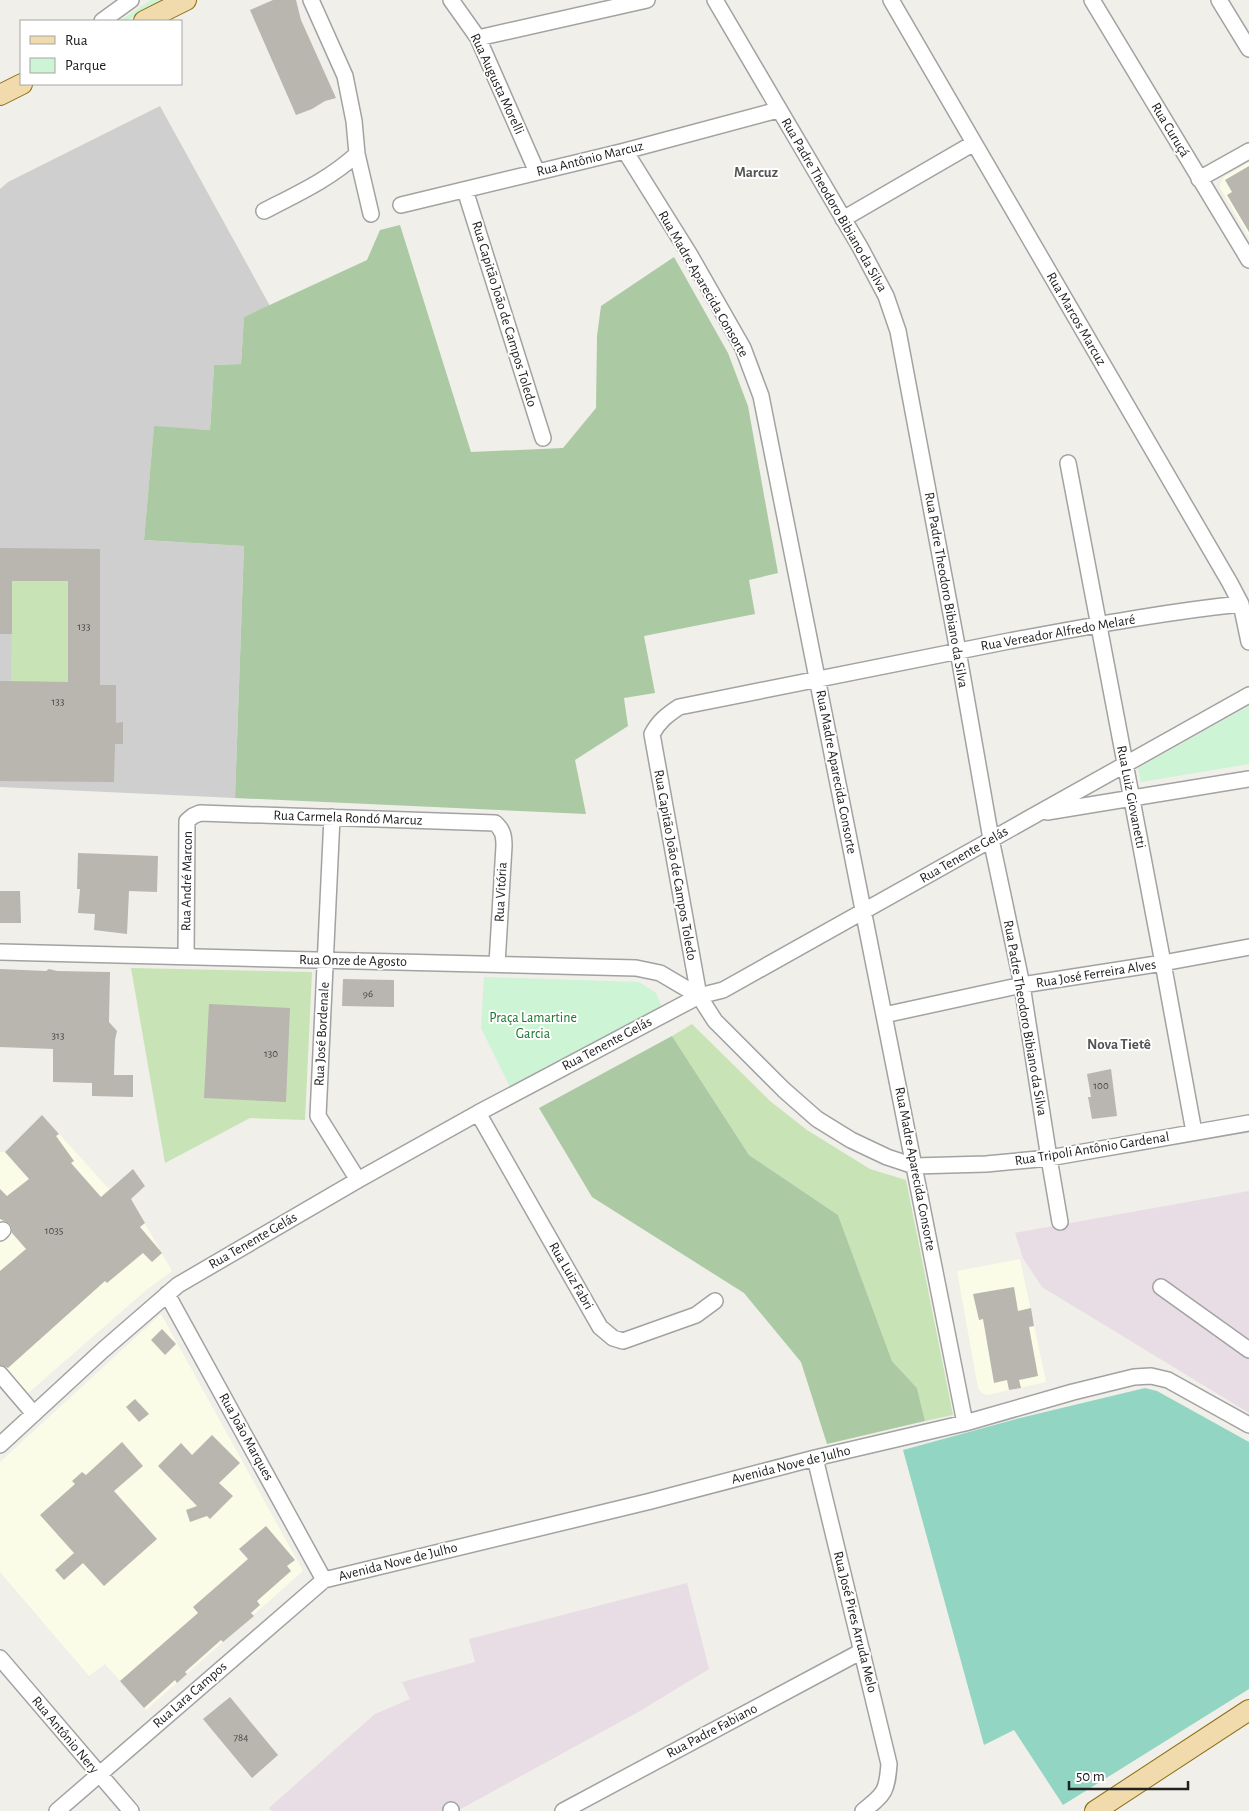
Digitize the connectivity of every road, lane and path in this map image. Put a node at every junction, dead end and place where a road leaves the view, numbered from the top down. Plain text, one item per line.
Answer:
1 (131, 0) edge
2 (186, 0) edge
3 (311, 0) edge
4 (452, 0) edge
5 (647, 0) edge
6 (715, 0) edge
7 (891, 0) edge
8 (1092, 0) edge
9 (1219, 0) edge
10 (103, 20) edge
11 (146, 20) edge
12 (478, 38) junction
13 (1249, 49) edge
14 (20, 81) edge
15 (20, 85) edge
16 (1, 95) edge
17 (778, 110) junction
18 (974, 143) junction
19 (625, 151) junction
20 (1249, 151) edge
21 (357, 154) junction
22 (537, 172) junction
23 (1199, 179) junction
24 (465, 190) junction
25 (401, 205) dead end
26 (264, 211) dead end
27 (371, 214) dead end
28 (843, 219) junction
29 (1249, 260) edge
30 (543, 438) dead end
31 (1068, 463) dead end
32 (1241, 604) junction
33 (1098, 625) junction
34 (1249, 642) edge
35 (958, 651) junction
36 (817, 678) junction
37 (1249, 695) edge
38 (652, 734) joint
39 (1124, 764) junction
40 (1249, 779) edge
41 (1132, 798) junction
42 (200, 812) joint
43 (1038, 813) junction
44 (332, 817) junction
45 (495, 823) joint
46 (991, 839) junction
47 (863, 913) junction
48 (1249, 948) edge
49 (0, 952) edge
50 (186, 957) junction
51 (325, 960) junction
52 (1164, 963) junction
53 (497, 964) junction
54 (1022, 985) junction
55 (699, 996) junction
56 (884, 1015) junction
57 (478, 1114) junction
58 (1249, 1123) edge
59 (1194, 1132) junction
60 (1049, 1158) junction
61 (914, 1166) junction
62 (358, 1180) junction
63 (1060, 1222) dead end
64 (1161, 1288) dead end
65 (168, 1294) junction
66 (715, 1301) dead end
67 (1249, 1350) edge
68 (0, 1374) edge
69 (34, 1414) junction
70 (965, 1423) junction
71 (1249, 1425) edge
72 (0, 1445) edge
73 (815, 1458) junction
74 (324, 1580) junction
75 (862, 1651) junction
76 (0, 1658) edge
77 (1249, 1710) edge
78 (99, 1774) junction
79 (57, 1811) edge
80 (131, 1811) edge
81 (563, 1811) edge
82 (863, 1811) edge
83 (1095, 1811) edge

1 - 10 street
2 - 11 main road
3 - 21 street
4 - 12 street, Rua Augusta Morelli
5 - 12 street
6 - 17 street, Rua Padre Theodoro Bibiano da Silva
7 - 18 street, Rua Marcos Marcuz
8 - 23 street, Rua Curuçá
9 - 13 street
12 - 22 street, Rua Augusta Morelli
14 - 16 street
15 - 16 main road
17 - 19 street, Rua Antônio Marcuz
17 - 28 street, Rua Padre Theodoro Bibiano da Silva
18 - 28 street
18 - 32 street, Rua Marcos Marcuz
19 - 22 street, Rua Antônio Marcuz
19 - 36 street, Rua Madre Aparecida Consorte
20 - 23 street
21 - 26 street
21 - 27 street
22 - 24 street, Rua Antônio Marcuz
23 - 29 street, Rua Curuçá
24 - 25 street, Rua Antônio Marcuz
24 - 30 street, Rua Capitão João de Campos Toledo
28 - 35 street, Rua Padre Theodoro Bibiano da Silva
31 - 33 street, Rua Luiz Giovanetti
32 - 33 street, Rua Vereador Alfredo Melaré
32 - 34 street, Rua Marcos Marcuz
33 - 35 street, Rua Vereador Alfredo Melaré
33 - 39 street, Rua Luiz Giovanetti
35 - 36 street, Rua Vereador Alfredo Melaré
35 - 46 street, Rua Padre Theodoro Bibiano da Silva
36 - 38 street, Rua Vereador Alfredo Melaré
36 - 47 street, Rua Madre Aparecida Consorte
37 - 39 street, Rua Tenente Gelás
38 - 55 street, Rua Capitão João de Campos Toledo
39 - 41 street, Rua Luiz Giovanetti
39 - 43 street, Rua Tenente Gelás
40 - 41 street
41 - 43 street
41 - 52 street, Rua Luiz Giovanetti
42 - 44 street, Rua Carmela Rondó Marcuz
42 - 50 street, Rua André Marcon
43 - 46 street, Rua Tenente Gelás
44 - 45 street, Rua Carmela Rondó Marcuz
44 - 51 street, Rua José Bordenale
45 - 53 street, Rua Vitória
46 - 47 street, Rua Tenente Gelás
46 - 54 street, Rua Padre Theodoro Bibiano da Silva
47 - 55 street, Rua Tenente Gelás
47 - 56 street, Rua Madre Aparecida Consorte
48 - 52 street, Rua José Ferreira Alves
49 - 50 street, Rua Onze de Agosto
50 - 51 street, Rua Onze de Agosto
51 - 53 street, Rua Onze de Agosto
51 - 62 street, Rua José Bordenale
52 - 54 street, Rua José Ferreira Alves
52 - 59 street, Rua Luiz Giovanetti
53 - 55 street, Rua Onze de Agosto
54 - 56 street, Rua José Ferreira Alves
54 - 60 street, Rua Padre Theodoro Bibiano da Silva
55 - 57 street, Rua Tenente Gelás
55 - 61 street, Rua Tripoli Antônio Gardenal
56 - 61 street, Rua Madre Aparecida Consorte
57 - 62 street, Rua Tenente Gelás
57 - 66 street, Rua Luiz Fabri
58 - 59 street, Rua Tripoli Antônio Gardenal
59 - 60 street, Rua Tripoli Antônio Gardenal
60 - 61 street, Rua Tripoli Antônio Gardenal
60 - 63 street, Rua Padre Theodoro Bibiano da Silva
61 - 70 street, Rua Madre Aparecida Consorte
62 - 65 street, Rua Tenente Gelás
64 - 67 street
65 - 69 street, Rua Tenente Gelás
65 - 74 street, Rua João Marques
68 - 69 street
69 - 72 street, Rua Tenente Gelás
70 - 71 street, Avenida Nove de Julho
70 - 73 street, Avenida Nove de Julho
73 - 74 street, Avenida Nove de Julho
73 - 75 street, Rua José Pires Arruda Melo
74 - 78 street, Rua Lara Campos
75 - 81 street, Rua Padre Fabiano
75 - 82 street, Rua José Pires Arruda Melo
76 - 78 street, Rua Antônio Nery
77 - 83 main road
78 - 79 street, Rua Lara Campos
78 - 80 street, Rua Antônio Nery

